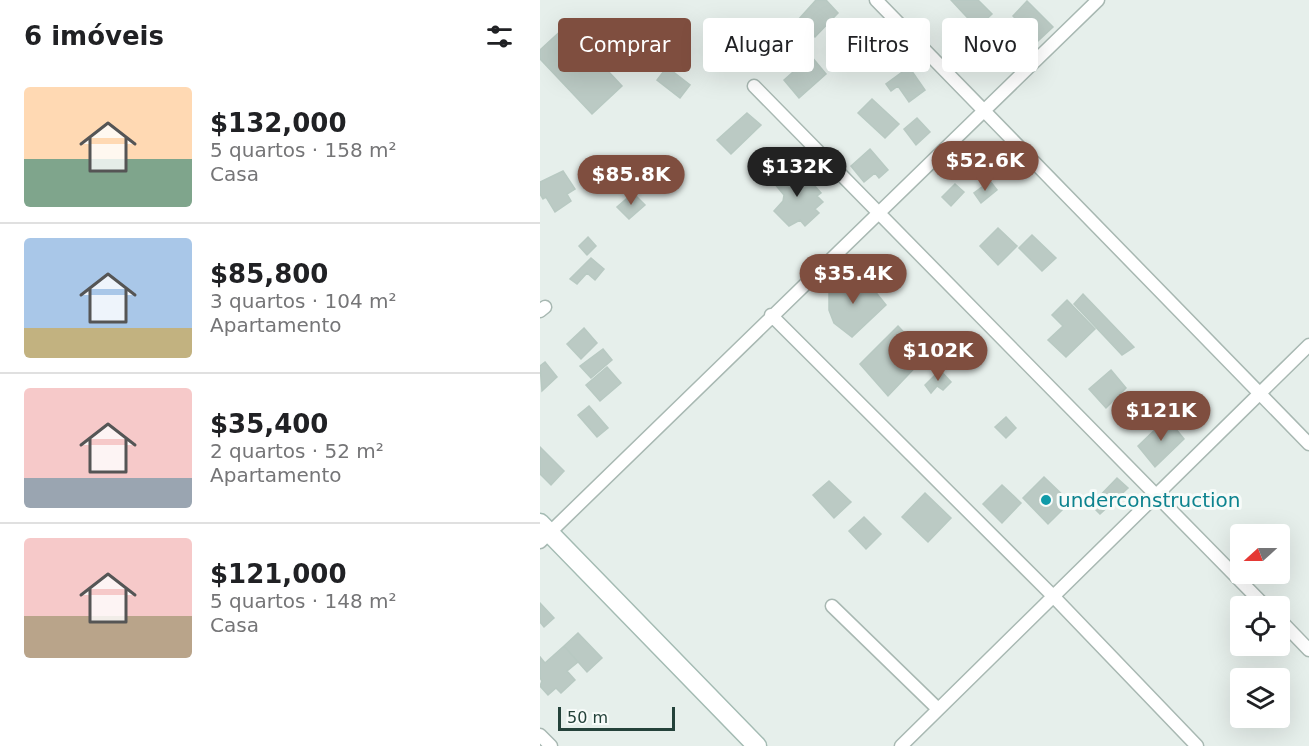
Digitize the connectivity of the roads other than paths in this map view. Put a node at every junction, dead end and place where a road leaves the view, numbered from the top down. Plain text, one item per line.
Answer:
1 (876, 0) edge
2 (1098, 0) edge
3 (754, 86) dead end
4 (984, 110) junction
5 (879, 210) junction
6 (771, 315) junction
7 (1309, 345) edge
8 (1260, 394) junction
9 (1309, 444) edge
10 (1156, 497) junction
11 (543, 533) edge
12 (1053, 596) junction
13 (1255, 596) edge
14 (832, 606) dead end
15 (1290, 630) edge
16 (1309, 650) edge
17 (938, 709) junction
18 (540, 735) edge
19 (552, 746) edge
20 (757, 746) edge
21 (901, 746) edge
22 (1196, 746) edge

1 - 4 street
2 - 4 street
3 - 5 street
4 - 5 street
4 - 8 street
5 - 6 street
5 - 10 street
6 - 11 street
6 - 12 street
7 - 8 street
8 - 9 street
8 - 10 street
10 - 12 street
10 - 13 street
11 - 20 street
12 - 17 street
12 - 22 street
14 - 17 street
15 - 16 street
17 - 21 street
18 - 19 street

